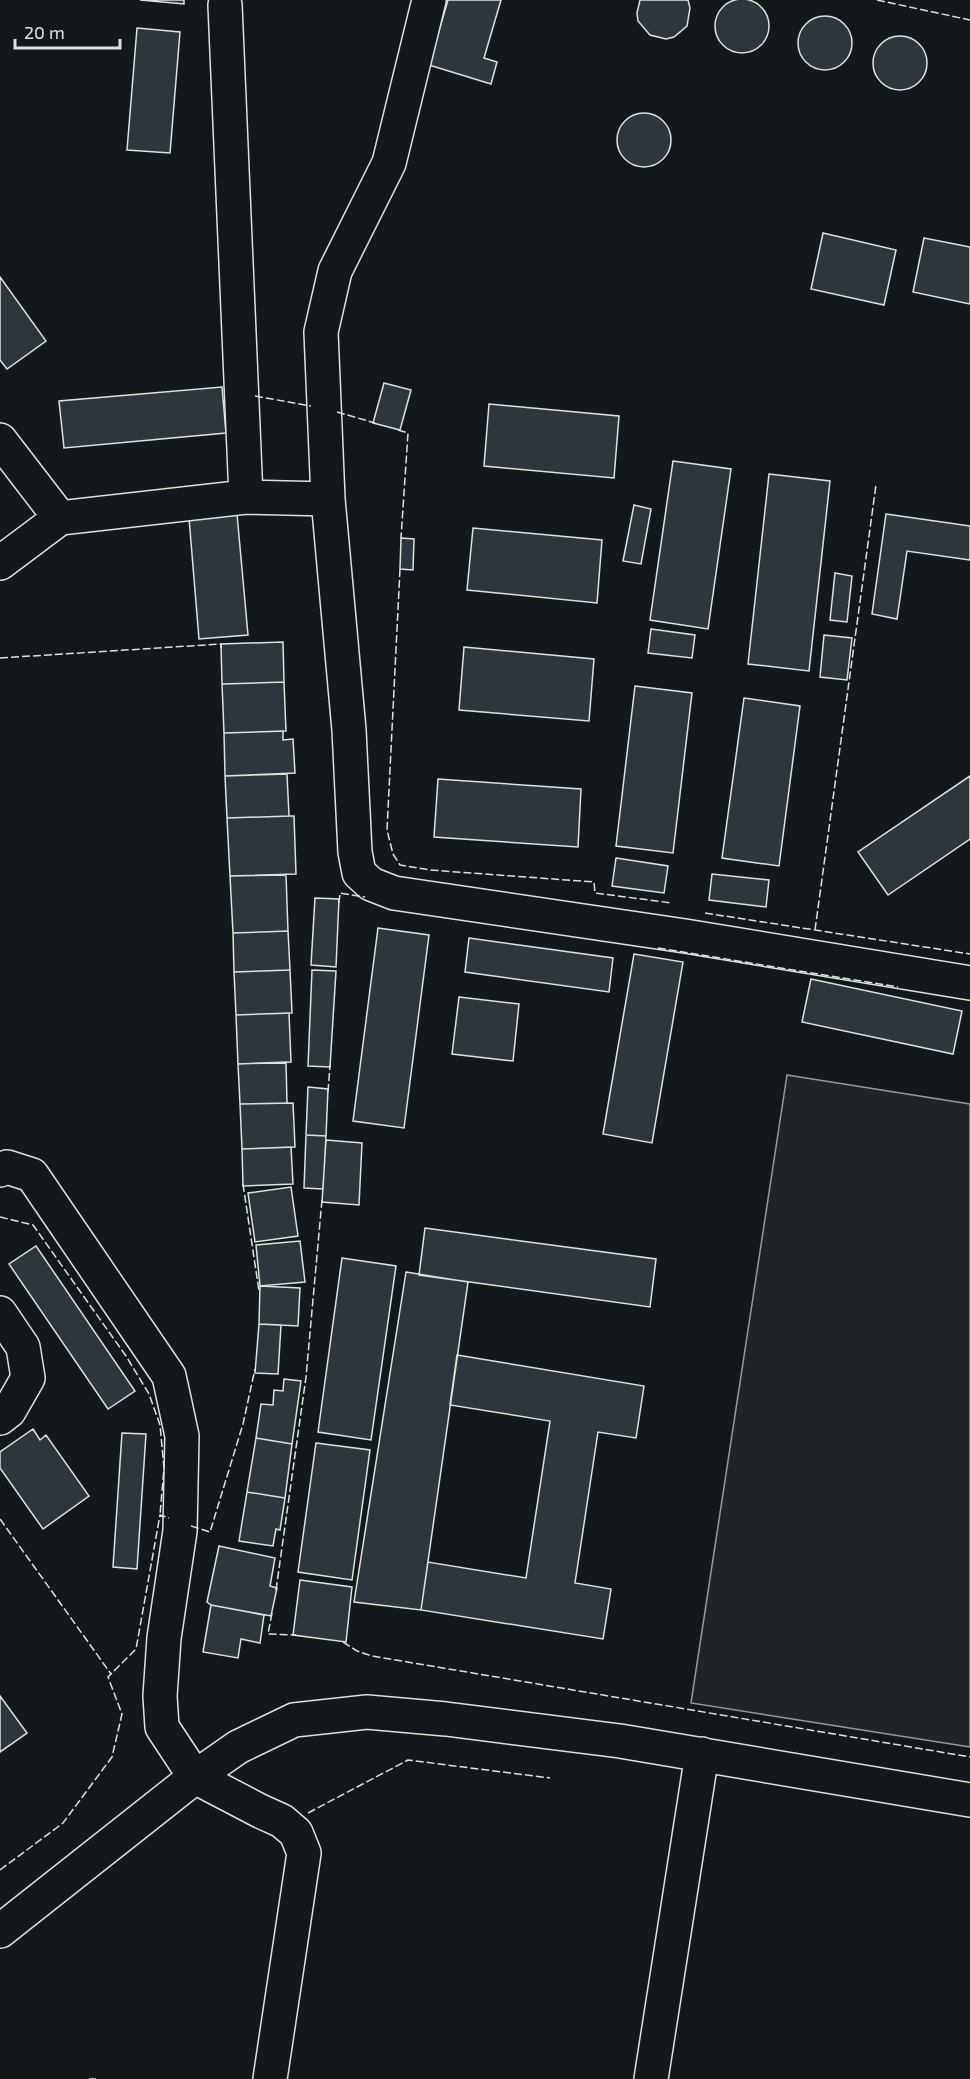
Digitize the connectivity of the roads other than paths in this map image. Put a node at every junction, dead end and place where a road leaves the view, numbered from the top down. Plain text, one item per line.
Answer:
1 (429, 0) edge
2 (225, 5) dead end
3 (0, 440) edge
4 (246, 497) junction
5 (328, 499) junction
6 (60, 518) junction
7 (0, 563) edge
8 (970, 983) edge
9 (0, 1170) edge
10 (0, 1313) edge
11 (0, 1418) edge
12 (702, 1754) junction
13 (195, 1777) junction
14 (970, 1800) edge
15 (0, 1931) edge
16 (270, 2079) edge
17 (651, 2079) edge

1 - 5 street
2 - 4 street
3 - 6 street
4 - 5 street
4 - 6 street
5 - 8 street
6 - 7 street
9 - 13 street
10 - 11 street
12 - 13 street
12 - 14 street
12 - 17 street
13 - 15 street
13 - 16 street

